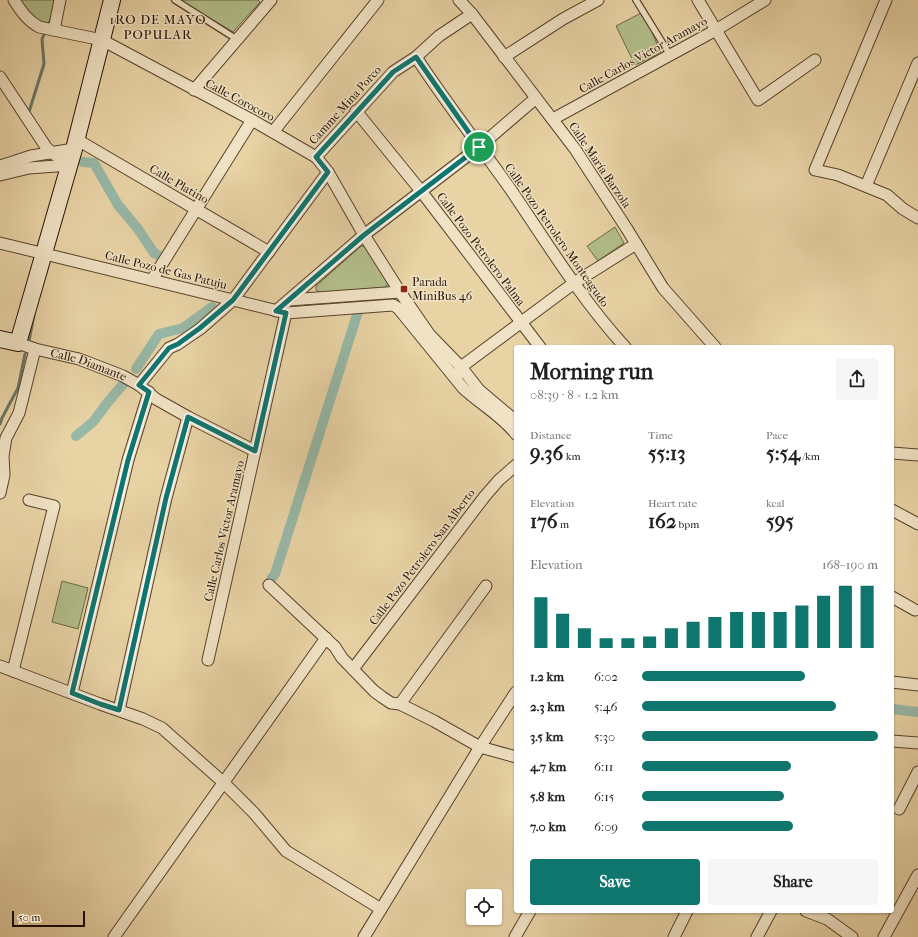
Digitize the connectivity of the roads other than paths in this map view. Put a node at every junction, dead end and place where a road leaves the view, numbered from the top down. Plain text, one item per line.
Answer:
1 (14, 0) edge
2 (60, 0) edge
3 (112, 0) edge
4 (175, 0) edge
5 (378, 0) edge
6 (460, 0) edge
7 (598, 0) edge
8 (636, 0) edge
9 (698, 0) edge
10 (765, 0) edge
11 (876, 0) edge
12 (267, 2) edge
13 (884, 5) edge
14 (472, 14) junction
15 (54, 30) junction
16 (716, 30) junction
17 (102, 40) junction
18 (238, 40) junction
19 (670, 55) junction
20 (416, 57) junction
21 (504, 58) junction
22 (815, 60) dead end
23 (918, 63) edge
24 (0, 77) edge
25 (194, 90) junction
26 (536, 98) junction
27 (356, 112) junction
28 (553, 119) junction
29 (252, 120) junction
30 (273, 132) junction
31 (75, 144) junction
32 (479, 147) junction
33 (52, 153) junction
34 (316, 157) junction
35 (70, 165) junction
36 (0, 166) edge
37 (328, 172) junction
38 (0, 176) edge
39 (866, 186) junction
40 (421, 191) junction
41 (197, 209) junction
42 (918, 218) edge
43 (364, 235) junction
44 (0, 243) edge
45 (636, 244) junction
46 (269, 252) junction
47 (44, 253) junction
48 (152, 280) junction
49 (574, 283) junction
50 (400, 292) junction
51 (233, 300) junction
52 (289, 300) junction
53 (281, 312) junction
54 (520, 322) junction
55 (0, 339) edge
56 (18, 343) junction
57 (538, 345) edge
58 (623, 345) edge
59 (713, 345) edge
60 (35, 349) junction
61 (461, 367) junction
62 (456, 378) junction
63 (139, 385) junction
64 (149, 392) junction
65 (188, 417) junction
66 (514, 421) edge
67 (514, 432) edge
68 (255, 451) junction
69 (894, 453) edge
70 (918, 455) edge
71 (514, 467) edge
72 (0, 493) edge
73 (30, 500) dead end
74 (894, 511) edge
75 (918, 524) edge
76 (269, 585) dead end
77 (486, 586) dead end
78 (894, 598) edge
79 (915, 610) dead end
80 (326, 638) junction
81 (208, 660) dead end
82 (0, 666) edge
83 (353, 669) junction
84 (13, 671) junction
85 (894, 682) edge
86 (918, 685) edge
87 (72, 693) junction
88 (514, 695) edge
89 (400, 704) junction
90 (119, 710) junction
91 (894, 741) edge
92 (918, 743) edge
93 (480, 747) junction
94 (514, 757) edge
95 (918, 772) edge
96 (224, 783) junction
97 (899, 809) dead end
98 (918, 875) edge
99 (381, 909) junction
100 (529, 913) edge
101 (686, 913) edge
102 (770, 913) edge
103 (811, 913) edge
104 (114, 937) edge
105 (364, 937) edge
106 (514, 937) edge
107 (674, 937) edge
108 (757, 937) edge
109 (852, 937) edge
110 (884, 937) edge

1 - 15 street, Calle Corocoro
2 - 15 street
3 - 17 street
4 - 18 lane
5 - 30 street
6 - 14 street, Calle María Barzola
7 - 21 street
8 - 19 lane
9 - 16 street
10 - 16 street, Calle Carlos Victor Aramayo
11 - 13 street
12 - 18 street
13 - 39 street
14 - 20 street, Camme Mina Porco
14 - 21 street, Calle María Barzola
15 - 17 street, Calle Corocoro
16 - 19 street, Calle Carlos Victor Aramayo
16 - 22 street
17 - 25 street, Calle Corocoro
17 - 31 street
18 - 25 street
19 - 28 street, Calle Carlos Victor Aramayo
20 - 27 street, Camme Mina Porco
20 - 32 street, Calle Pozo Petrolero Monteagudo
21 - 26 street, Calle María Barzola
23 - 39 street
24 - 33 street
25 - 29 street, Calle Corocoro
26 - 28 street, Calle María Barzola
26 - 32 street
27 - 34 street, Camme Mina Porco
27 - 40 street, Calle Pozo Petrolero Palma
28 - 45 street, Calle María Barzola
29 - 30 street, Calle Corocoro
29 - 41 street
30 - 34 street, Calle Corocoro
31 - 33 street
31 - 35 street
31 - 41 street, Calle Platino
32 - 40 street
32 - 49 street, Calle Pozo Petrolero Monteagudo
33 - 35 street
33 - 36 street
34 - 37 street, Calle Corocoro
35 - 38 street
35 - 47 street
37 - 43 street, Calle Corocoro
37 - 46 street
39 - 42 street
40 - 43 street
40 - 54 street, Calle Pozo Petrolero Palma
41 - 46 street, Calle Platino
41 - 48 street
43 - 50 street, Calle Corocoro
43 - 52 street
44 - 47 street, Calle Pozo de Gas Patuju
45 - 49 street
45 - 59 street, Calle María Barzola
46 - 51 street
47 - 48 street, Calle Pozo de Gas Patuju
47 - 56 street
48 - 51 street, Calle Pozo de Gas Patuju
49 - 54 street
49 - 58 street, Calle Pozo Petrolero Monteagudo
50 - 52 street
50 - 61 street, Calle Corocoro
51 - 53 street, Calle Pozo de Gas Patuju
51 - 63 street
52 - 53 street
53 - 62 street, Calle Pozo de Gas Patuju
53 - 68 street, Calle Carlos Victor Aramayo
54 - 57 street, Calle Pozo Petrolero Palma
54 - 61 street
55 - 56 street, Calle Diamante
56 - 60 street, Calle Diamante
60 - 63 street, Calle Diamante
60 - 72 street
61 - 62 street
61 - 66 street, Calle Corocoro
62 - 67 street
63 - 64 street, Calle Diamante
64 - 65 street, Calle Diamante
64 - 87 street
65 - 68 street, Calle Diamante
65 - 90 street
68 - 81 street, Calle Carlos Victor Aramayo
69 - 70 street
71 - 83 street, Calle Pozo Petrolero San Alberto
73 - 84 street
74 - 75 street
76 - 80 street
77 - 89 street
78 - 79 street
80 - 83 street
80 - 96 street
82 - 84 street
83 - 89 street
84 - 87 street
85 - 86 street
87 - 90 street
88 - 93 street
89 - 93 street
90 - 96 street
91 - 92 street
93 - 94 street
93 - 99 street
95 - 97 street
96 - 99 street
96 - 104 street
98 - 110 street
99 - 105 street
100 - 106 street
101 - 107 street
102 - 108 street
103 - 109 street

